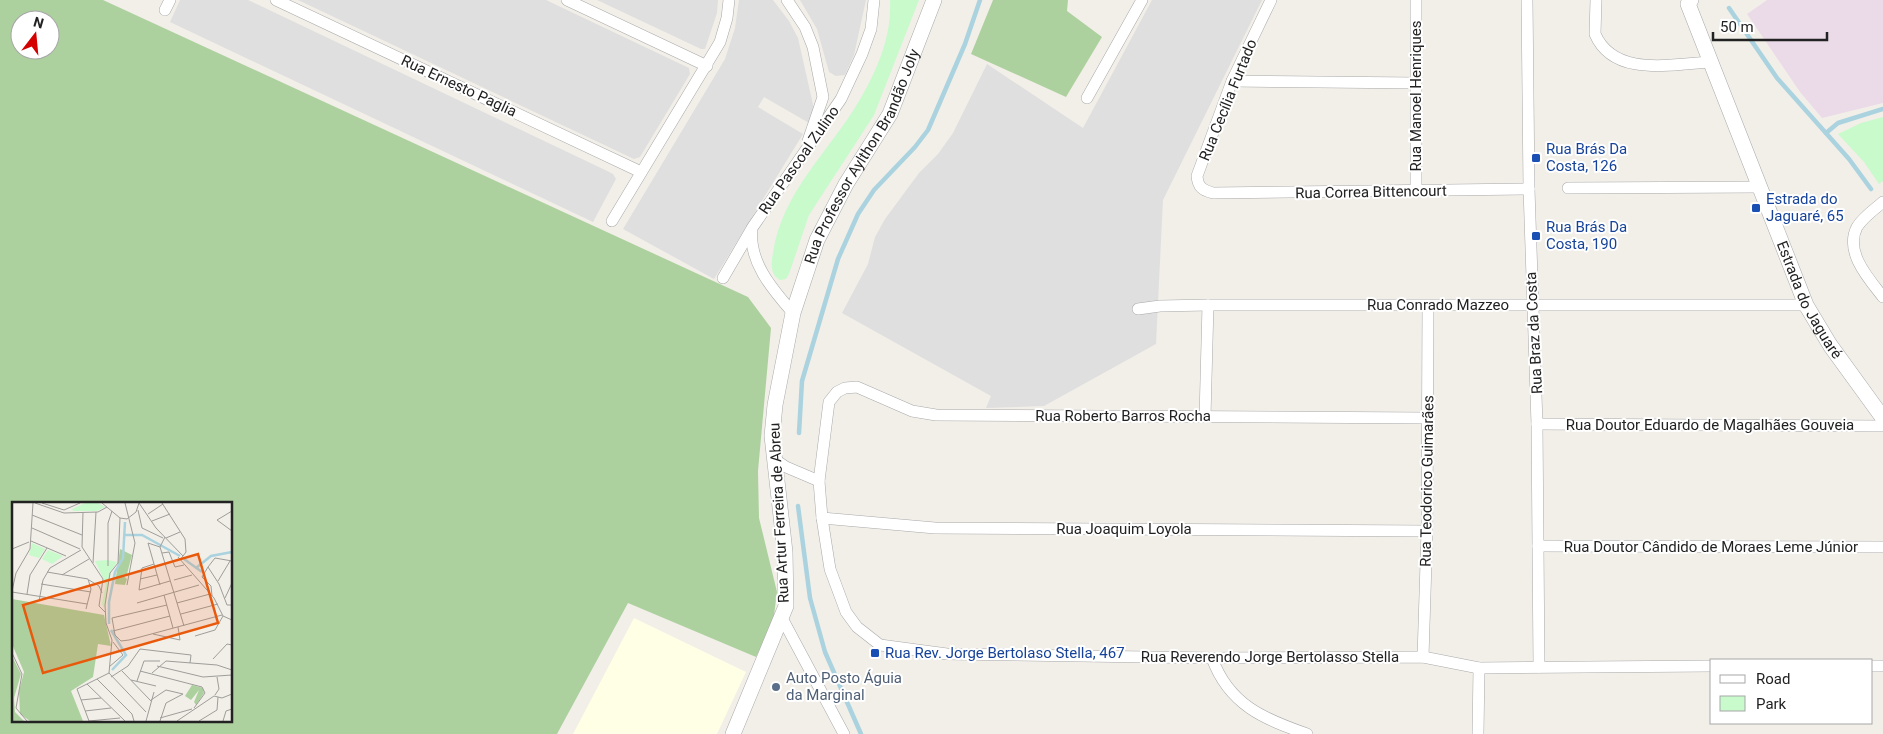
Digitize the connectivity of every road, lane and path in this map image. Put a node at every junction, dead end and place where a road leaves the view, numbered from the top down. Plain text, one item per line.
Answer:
1 (276, 0) edge
2 (567, 0) edge
3 (729, 0) edge
4 (787, 0) edge
5 (874, 0) edge
6 (934, 0) edge
7 (1142, 0) edge
8 (1271, 0) edge
9 (1416, 0) edge
10 (1528, 0) edge
11 (1596, 0) edge
12 (1688, 1) edge
13 (1711, 62) junction
14 (707, 66) junction
15 (1232, 81) junction
16 (1416, 83) junction
17 (1087, 98) dead end
18 (806, 148) junction
19 (641, 172) junction
20 (1761, 187) junction
21 (1568, 188) dead end
22 (1529, 189) junction
23 (1416, 192) junction
24 (1213, 193) joint
25 (1883, 202) edge
26 (612, 221) dead end
27 (752, 228) junction
28 (723, 278) dead end
29 (1883, 297) edge
30 (1208, 305) junction
31 (1806, 305) junction
32 (1428, 306) junction
33 (1534, 306) junction
34 (1138, 309) dead end
35 (793, 313) junction
36 (829, 402) joint
37 (1205, 417) junction
38 (1427, 418) junction
39 (1883, 418) edge
40 (1537, 424) junction
41 (1883, 426) edge
42 (780, 463) junction
43 (814, 479) junction
44 (822, 518) junction
45 (1427, 531) junction
46 (1538, 546) junction
47 (1883, 547) edge
48 (782, 618) junction
49 (1423, 657) junction
50 (1212, 658) junction
51 (1710, 666) edge
52 (1539, 667) junction
53 (1479, 668) junction
54 (733, 734) edge
55 (844, 734) edge
56 (1307, 734) edge
57 (1478, 734) edge

1 - 19 street, Rua Ernesto Paglia
2 - 14 street
3 - 14 street
4 - 18 street
5 - 18 street, Rua Pascoal Zulino
6 - 35 street, Rua Professor Aylthon Brandão Joly
7 - 17 street
8 - 15 street, Rua Cecília Furtado
9 - 16 street, Rua Manoel Henriques
10 - 22 street, Rua Braz da Costa
11 - 13 street
12 - 13 street, Estrada do Jaguaré
13 - 20 street, Estrada do Jaguaré
14 - 19 street
15 - 16 street
15 - 24 street, Rua Cecília Furtado
16 - 23 street, Rua Manoel Henriques
18 - 27 street, Rua Pascoal Zulino
19 - 26 street
20 - 21 street
20 - 31 street, Estrada do Jaguaré
22 - 23 street, Rua Correa Bittencourt
22 - 33 street, Rua Braz da Costa
23 - 24 street, Rua Correa Bittencourt
25 - 29 street
27 - 28 street
27 - 35 street, Rua Pascoal Zulino
30 - 32 street, Rua Conrado Mazzeo
30 - 34 street, Rua Conrado Mazzeo
30 - 37 street
31 - 33 street, Rua Conrado Mazzeo
31 - 39 street, Estrada do Jaguaré
32 - 33 street, Rua Conrado Mazzeo
32 - 38 street, Rua Teodorico Guimarães
33 - 40 street, Rua Braz da Costa
35 - 42 street, Rua Artur Ferreira de Abreu
36 - 37 street, Rua Roberto Barros Rocha
36 - 43 street, Rua Reverendo Jorge Bertolasso Stella
37 - 38 street, Rua Roberto Barros Rocha
38 - 45 street, Rua Teodorico Guimarães
40 - 41 street, Rua Doutor Eduardo de Magalhães Gouveia
40 - 46 street, Rua Braz da Costa
42 - 43 street
42 - 48 street, Rua Artur Ferreira de Abreu
43 - 44 street, Rua Reverendo Jorge Bertolasso Stella
44 - 45 street, Rua Joaquim Loyola
44 - 50 street, Rua Reverendo Jorge Bertolasso Stella
45 - 49 street, Rua Teodorico Guimarães
46 - 47 street, Rua Doutor Cândido de Moraes Leme Júnior
46 - 52 street, Rua Braz da Costa
48 - 54 street, Rua Artur Ferreira de Abreu
48 - 55 street
49 - 50 street, Rua Reverendo Jorge Bertolasso Stella
49 - 53 street, Rua Reverendo Jorge Bertolasso Stella
50 - 56 street
51 - 52 street, Rua Reverendo Jorge Bertolasso Stella
52 - 53 street, Rua Reverendo Jorge Bertolasso Stella
53 - 57 street

